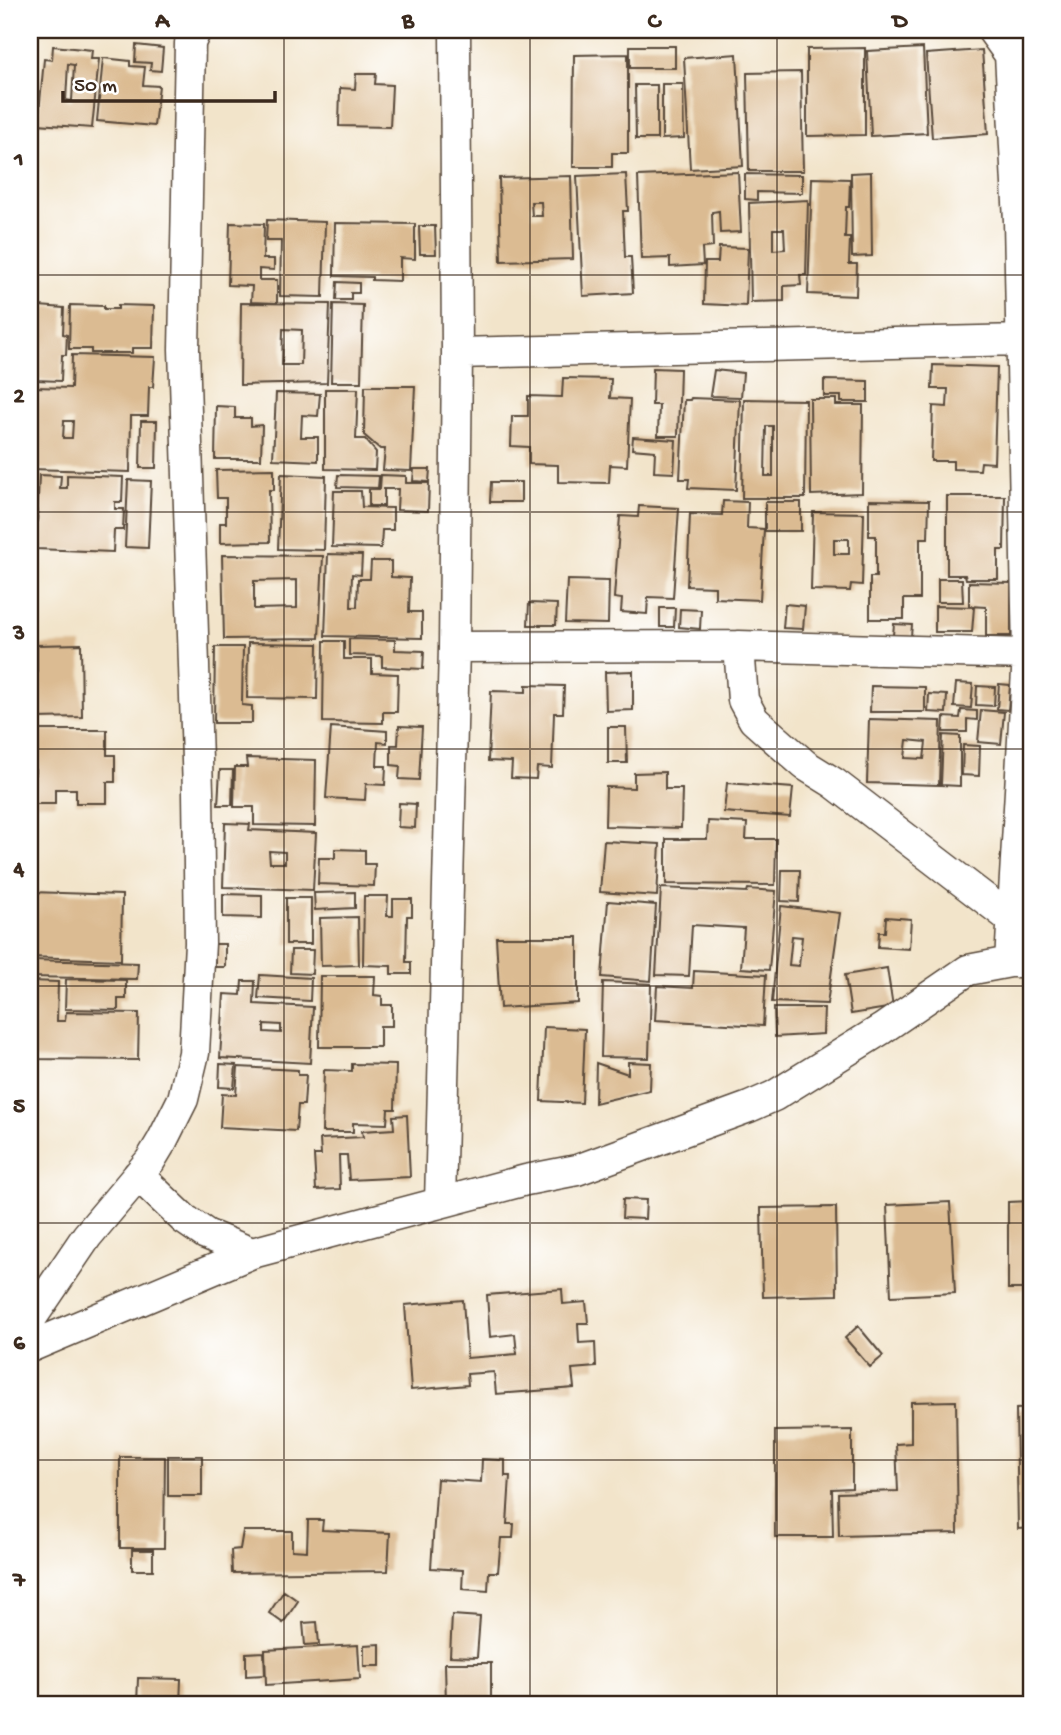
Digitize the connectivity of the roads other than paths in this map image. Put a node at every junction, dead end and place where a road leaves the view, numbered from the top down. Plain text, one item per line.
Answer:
1 (455, 30) edge
2 (992, 30) edge
3 (185, 34) edge
4 (1021, 45) edge
5 (1021, 340) junction
6 (457, 353) junction
7 (739, 646) junction
8 (454, 647) junction
9 (1028, 654) junction
10 (1014, 921) junction
11 (1021, 962) edge
12 (138, 1175) junction
13 (440, 1203) junction
14 (252, 1253) junction
15 (30, 1320) edge
16 (30, 1347) edge

1 - 6 street
2 - 4 street
3 - 12 street
4 - 5 street
5 - 6 street
5 - 9 street
6 - 8 street
7 - 8 street
7 - 9 street
7 - 10 street
8 - 13 street
9 - 10 street
10 - 11 street
11 - 13 street
12 - 14 street
12 - 15 street
13 - 14 street
14 - 16 street

